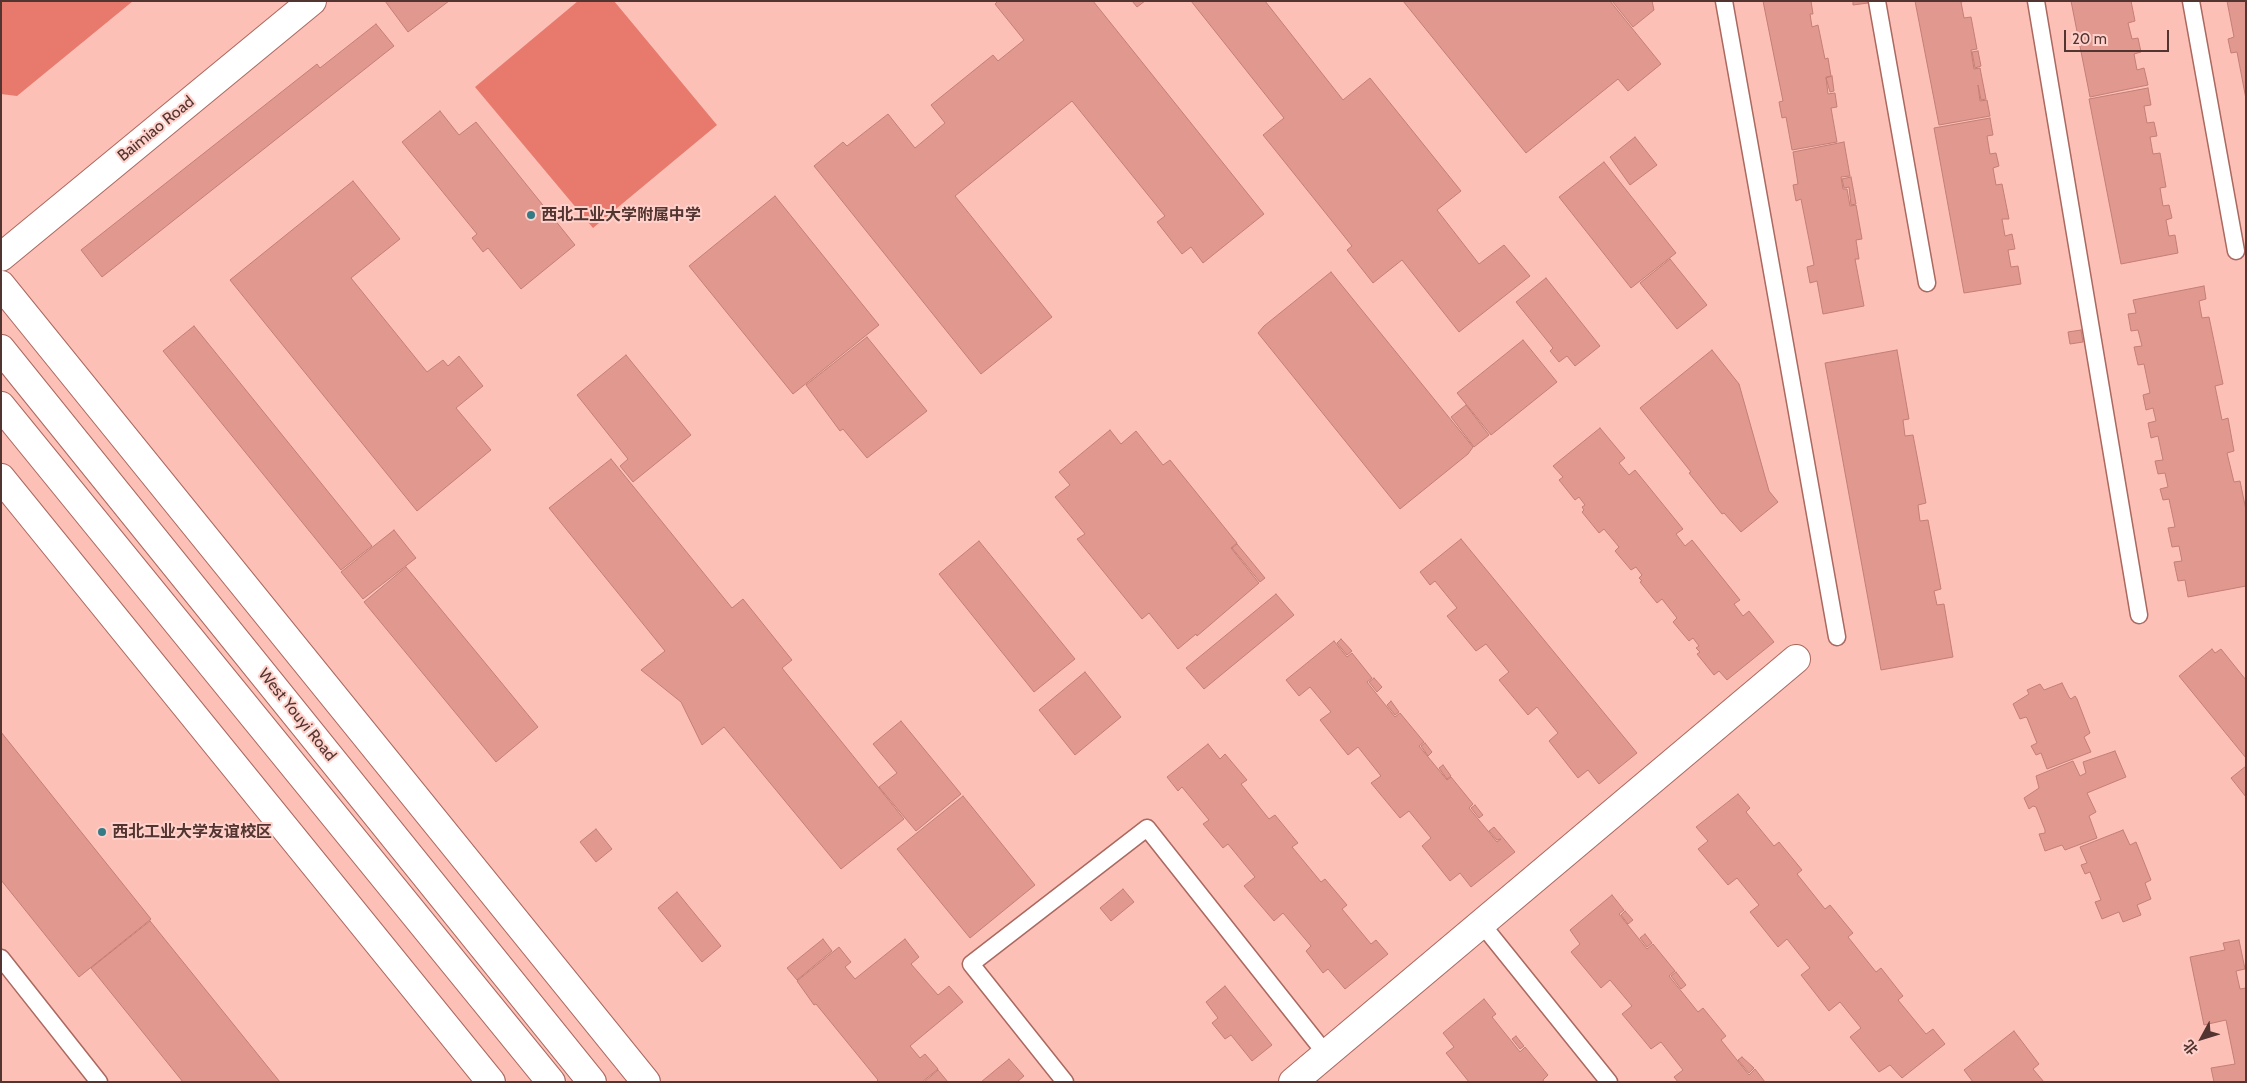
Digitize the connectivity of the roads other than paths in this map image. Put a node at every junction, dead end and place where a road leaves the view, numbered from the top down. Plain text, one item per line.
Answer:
1 (312, 1) edge
2 (1724, 1) edge
3 (1877, 1) edge
4 (2036, 1) edge
5 (2191, 1) edge
6 (2236, 251) dead end
7 (1, 257) edge
8 (1927, 283) dead end
9 (1, 285) edge
10 (1, 349) edge
11 (1, 406) edge
12 (1, 478) edge
13 (2139, 615) dead end
14 (1837, 637) dead end
15 (1796, 659) dead end
16 (1482, 923) junction
17 (1, 958) edge
18 (1326, 1054) junction
19 (99, 1082) edge
20 (491, 1082) edge
21 (551, 1082) edge
22 (592, 1082) edge
23 (646, 1082) edge
24 (1065, 1082) edge
25 (1293, 1082) edge
26 (1609, 1082) edge

1 - 7 street, Baimiao Road
2 - 14 lane
3 - 8 lane
4 - 13 lane
5 - 6 lane
9 - 23 street
10 - 22 street, West Youyi Road
11 - 21 street
12 - 20 street
15 - 16 street
16 - 18 street
16 - 26 lane
17 - 19 lane
18 - 24 lane
18 - 25 street

